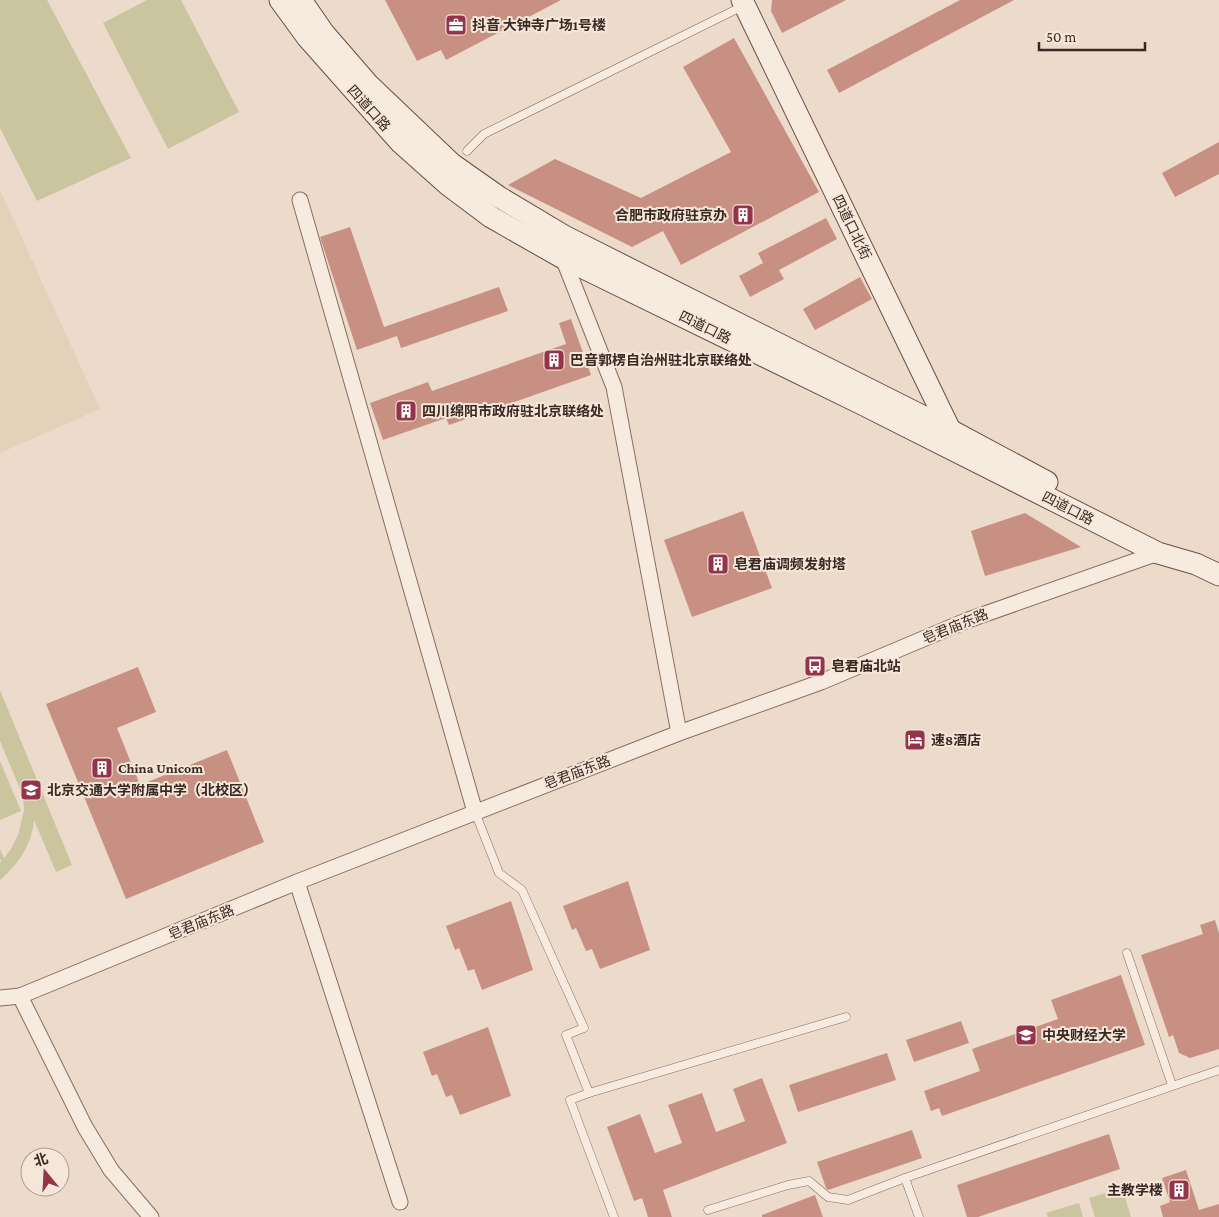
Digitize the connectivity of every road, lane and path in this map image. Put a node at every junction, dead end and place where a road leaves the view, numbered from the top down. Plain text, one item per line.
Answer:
1 (280, 0) edge
2 (301, 0) edge
3 (743, 3) edge
4 (467, 151) dead end
5 (300, 200) dead end
6 (563, 258) junction
7 (950, 430) junction
8 (962, 455) junction
9 (1158, 553) junction
10 (1196, 564) junction
11 (1219, 575) edge
12 (679, 733) junction
13 (475, 812) junction
14 (297, 882) junction
15 (1127, 953) dead end
16 (20, 996) junction
17 (0, 998) edge
18 (846, 1017) dead end
19 (1219, 1070) edge
20 (1172, 1085) junction
21 (590, 1093) junction
22 (905, 1178) junction
23 (400, 1202) dead end
24 (708, 1210) dead end
25 (151, 1217) edge
26 (614, 1217) edge
27 (919, 1217) edge

1 - 6 street, 四道口路
2 - 7 street, 四道口路
3 - 4 lane
3 - 7 street, 四道口北街
5 - 13 street
6 - 8 street, 四道口路
6 - 12 street
7 - 8 street, 四道口北街
7 - 10 street, 四道口路
8 - 9 street, 四道口路
9 - 10 street, 四道口路
9 - 12 street, 皂君庙东路
10 - 11 street, 四道口路
12 - 13 street, 皂君庙东路
13 - 14 street, 皂君庙东路
13 - 21 lane
14 - 16 street, 皂君庙东路
14 - 23 street
15 - 20 lane
16 - 17 street, 皂君庙东路
16 - 25 street
18 - 21 lane
19 - 20 lane
20 - 22 lane
21 - 26 lane
22 - 24 lane
22 - 27 lane

